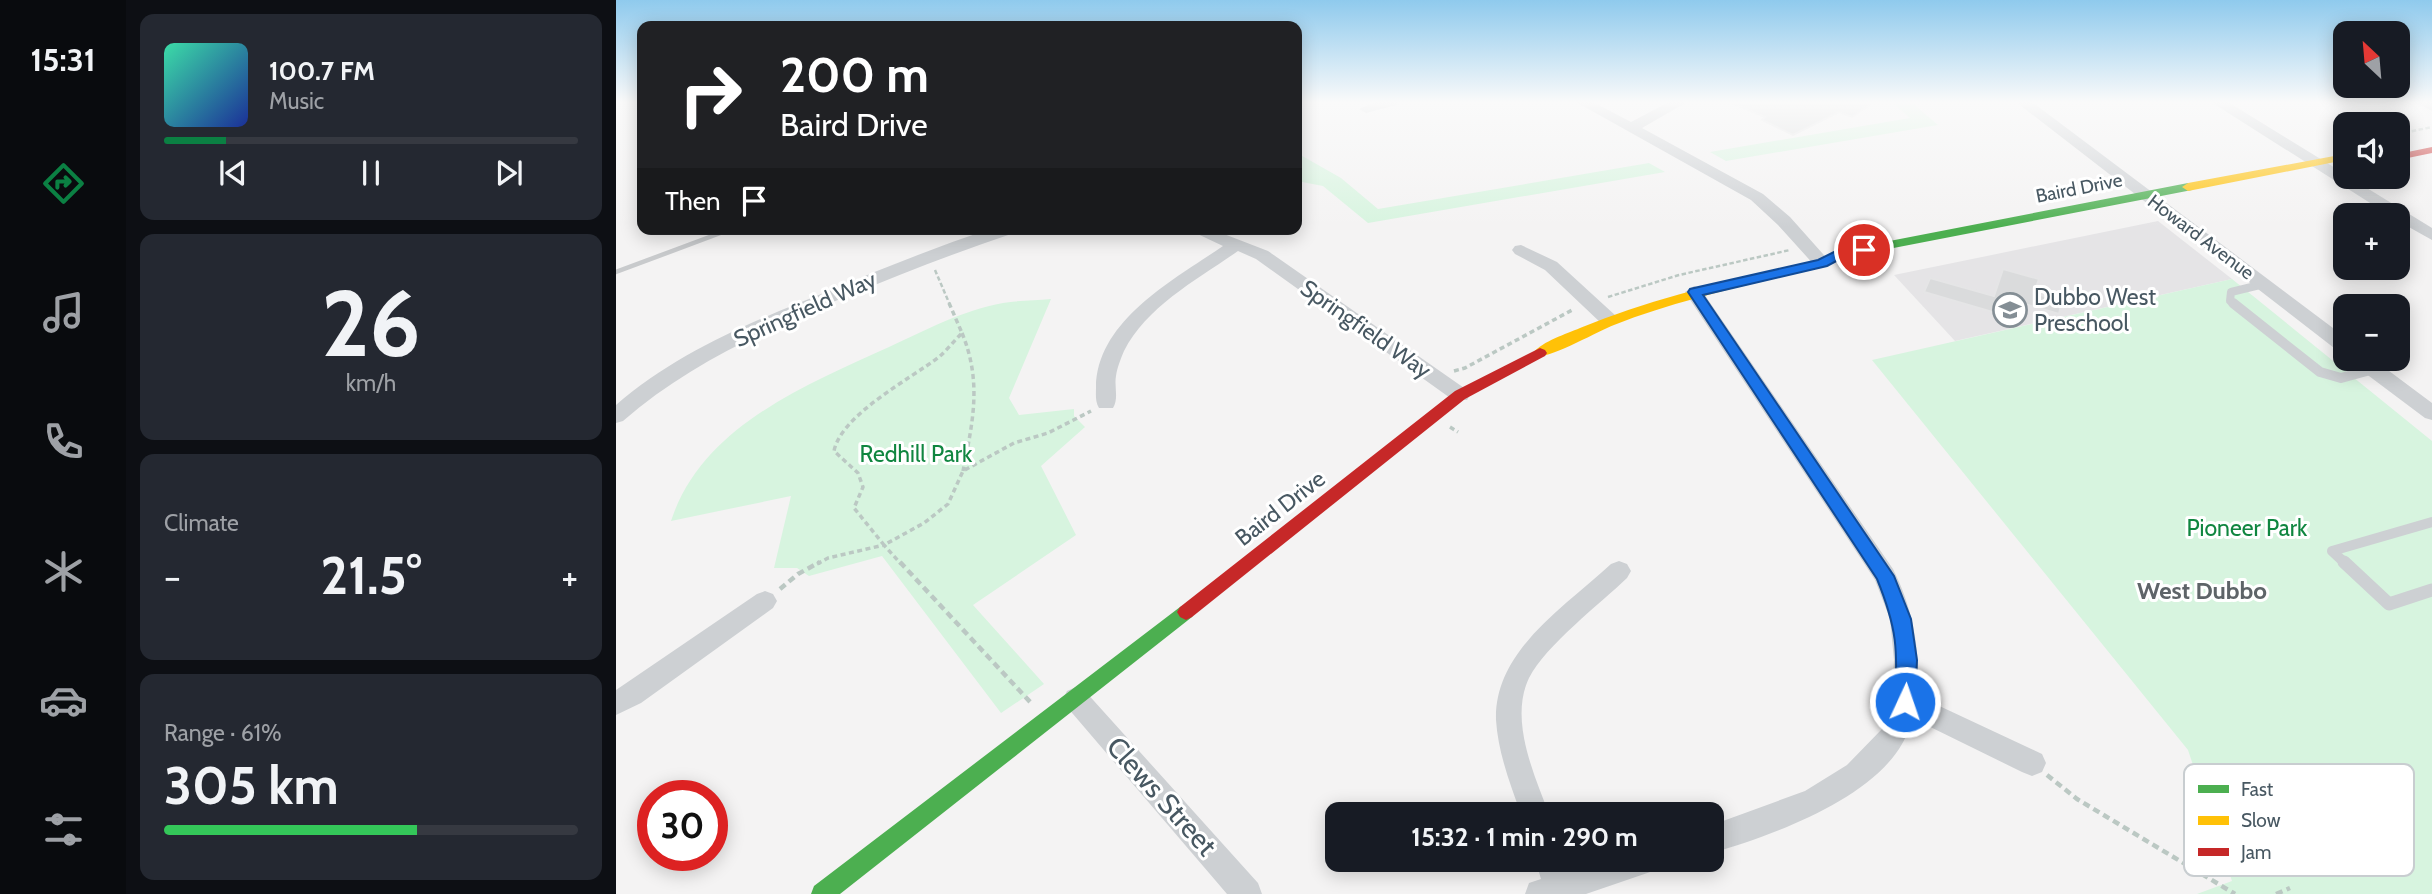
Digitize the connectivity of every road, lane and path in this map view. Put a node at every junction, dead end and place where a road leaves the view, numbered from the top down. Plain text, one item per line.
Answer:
1 (1660, 144) edge
2 (2077, 144) edge
3 (2284, 144) edge
4 (2432, 150) edge
5 (2410, 155) edge
6 (2333, 162) edge
7 (2321, 167) junction
8 (2333, 168) edge
9 (2152, 201) junction
10 (990, 235) edge
11 (1212, 235) edge
12 (2432, 235) edge
13 (1237, 244) junction
14 (1521, 250) dead end
15 (929, 256) junction
16 (1822, 263) junction
17 (2264, 284) junction
18 (1694, 292) junction
19 (1609, 320) junction
20 (962, 333) junction
21 (2333, 338) edge
22 (2354, 371) edge
23 (2376, 371) edge
24 (1460, 395) junction
25 (1106, 404) joint
26 (2432, 413) edge
27 (616, 416) edge
28 (963, 471) junction
29 (2432, 522) edge
30 (884, 545) junction
31 (1619, 572) dead end
32 (2432, 590) edge
33 (765, 601) joint
34 (1076, 699) junction
35 (616, 702) edge
36 (1905, 702) junction
37 (1047, 721) junction
38 (2032, 763) joint
39 (1531, 802) edge
40 (1724, 835) edge
41 (2184, 863) edge
42 (1587, 872) edge
43 (2205, 876) edge
44 (1549, 880) edge
45 (2290, 888) dead end
46 (822, 894) edge
47 (1247, 894) edge
48 (2235, 894) edge
49 (2276, 894) edge

1 - 16 street
2 - 9 street, Howard Avenue
3 - 7 street
4 - 5 street
6 - 7 street, Baird Drive
7 - 8 street, Baird Drive
7 - 9 street, Baird Drive
7 - 12 street
9 - 16 street, Baird Drive
9 - 17 street, Howard Avenue
10 - 15 street, Springfield Way
11 - 13 street, Springfield Way
13 - 24 street, Springfield Way
13 - 25 street
14 - 19 street
15 - 20 path
15 - 27 street, Springfield Way
16 - 18 street, Baird Drive
17 - 21 street, Howard Avenue
17 - 22 lane
18 - 19 street, Baird Drive
18 - 36 street
19 - 24 street, Baird Drive
20 - 28 path
20 - 30 path
23 - 26 street
24 - 34 street, Baird Drive
25 - 28 path
28 - 30 path
29 - 32 lane
30 - 33 path
30 - 37 path
31 - 39 street
33 - 35 street
34 - 37 street, Baird Drive
34 - 47 street, Clews Street
36 - 38 street
36 - 40 street
37 - 46 street, Baird Drive
38 - 41 path
42 - 44 street
43 - 48 path
45 - 49 path

